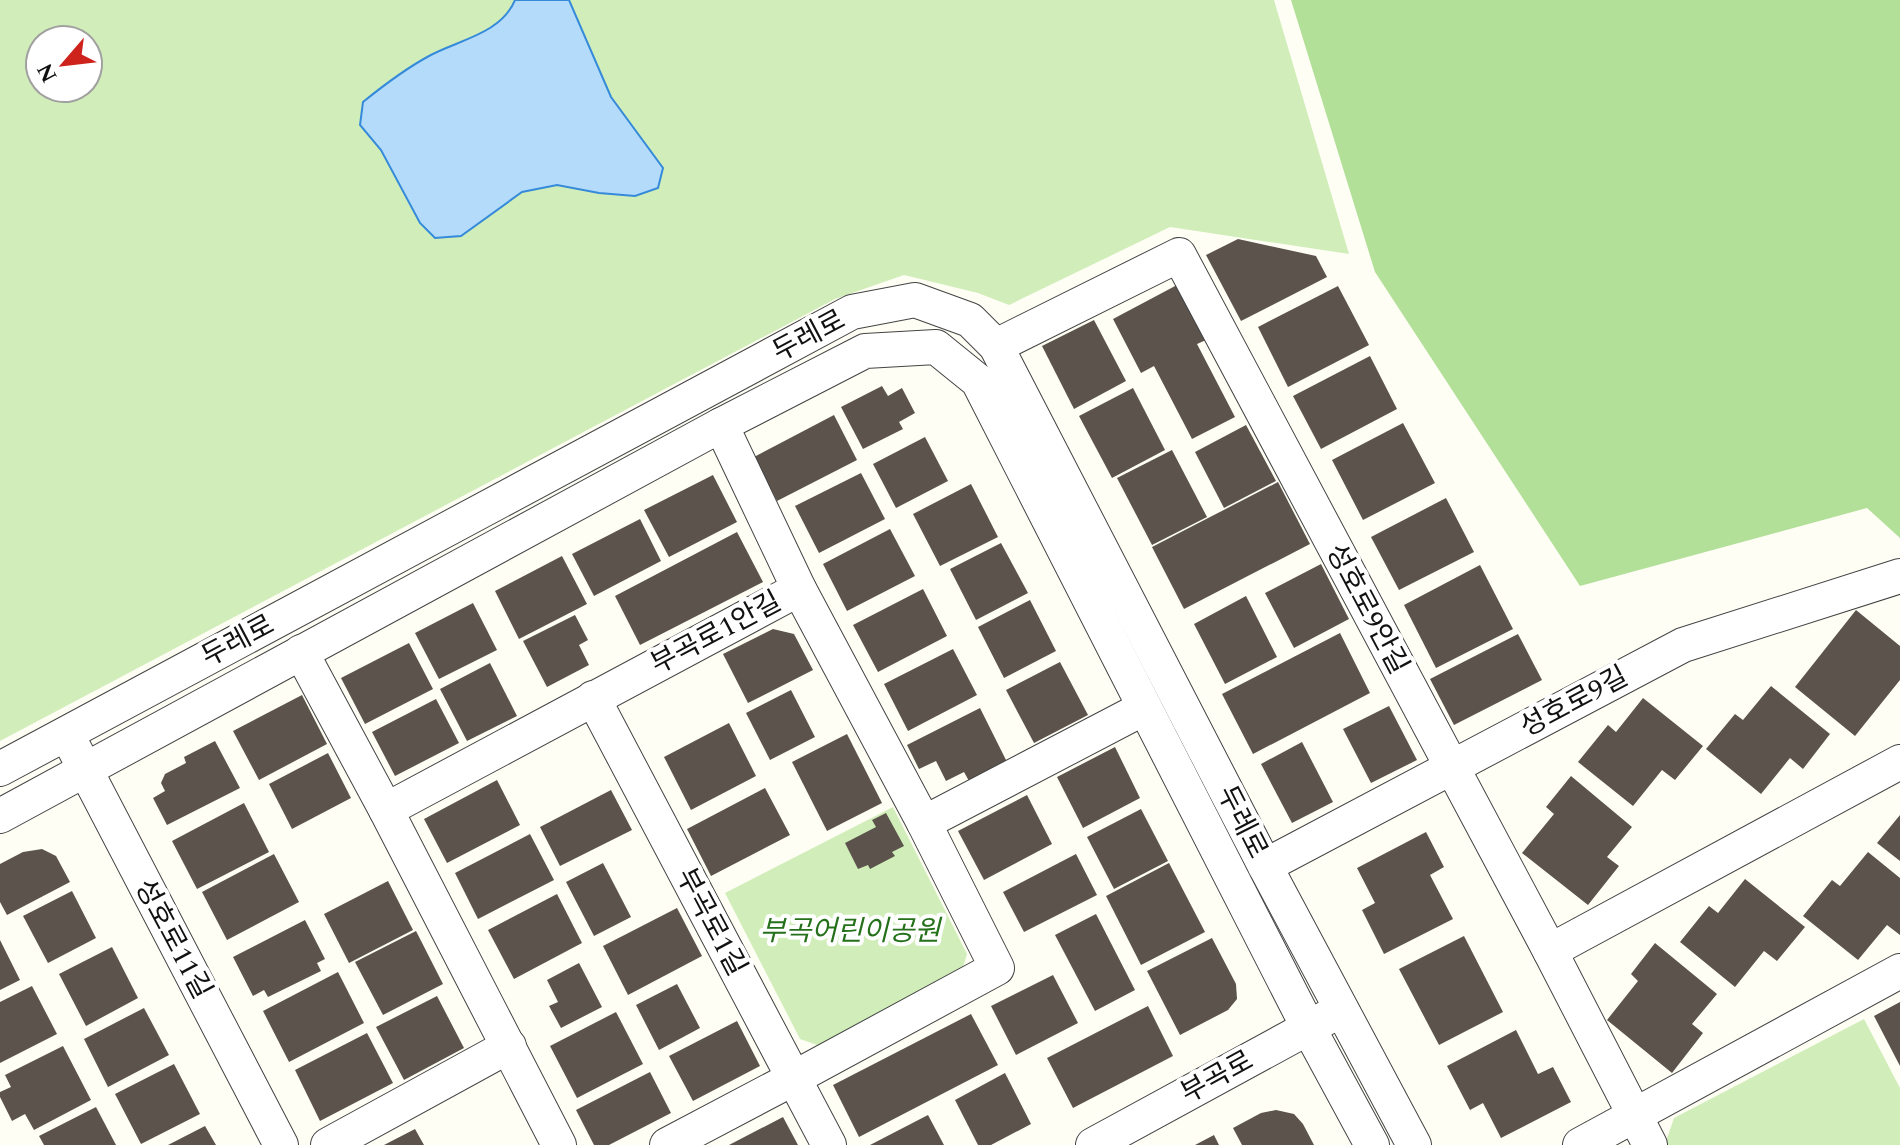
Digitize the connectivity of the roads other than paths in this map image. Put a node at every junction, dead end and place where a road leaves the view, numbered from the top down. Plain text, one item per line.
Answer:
1 (996, 346) junction
2 (721, 425) junction
3 (1900, 576) edge
4 (799, 589) junction
5 (301, 652) junction
6 (593, 698) junction
7 (1144, 708) junction
8 (66, 733) junction
9 (1900, 762) edge
10 (1451, 767) junction
11 (0, 769) edge
12 (85, 769) junction
13 (386, 810) junction
14 (0, 816) edge
15 (924, 823) junction
16 (1265, 866) junction
17 (1550, 951) junction
18 (1900, 971) edge
19 (1342, 1009) junction
20 (1308, 1027) junction
21 (509, 1046) junction
22 (794, 1078) junction
23 (1642, 1130) edge
24 (281, 1145) edge
25 (328, 1145) edge
26 (559, 1145) edge
27 (667, 1145) edge
28 (829, 1145) edge
29 (1093, 1145) edge
30 (1372, 1145) edge
31 (1414, 1145) edge
32 (1580, 1145) edge

1 - 8 street, 두레로
1 - 10 street, 성호로9안길
1 - 16 street, 두레로
2 - 4 street
2 - 5 street, 두레로
2 - 7 street, 두레로
3 - 10 street, 성호로9길
4 - 6 street, 부곡로1안길
4 - 15 street, 부곡로1안길
5 - 12 street, 두레로
5 - 13 street
6 - 13 street, 부곡로1안길
6 - 22 street, 부곡로1길
7 - 15 street
7 - 20 street, 두레로
8 - 11 street, 두레로
8 - 12 street, 성호로11길
9 - 17 street
10 - 16 street, 성호로9길
10 - 17 street, 성호로9안길
12 - 14 street, 두레로
12 - 24 street, 성호로11길
13 - 21 street
15 - 22 street, 부곡로1안길
16 - 19 street, 두레로
17 - 23 street, 성호로9안길
18 - 23 street
19 - 20 street, 부곡로
19 - 31 street, 두레로
20 - 29 street, 부곡로
20 - 30 street, 두레로
21 - 25 street
21 - 26 street
22 - 27 street, 부곡로1안길
22 - 28 street, 부곡로1길
23 - 32 street

